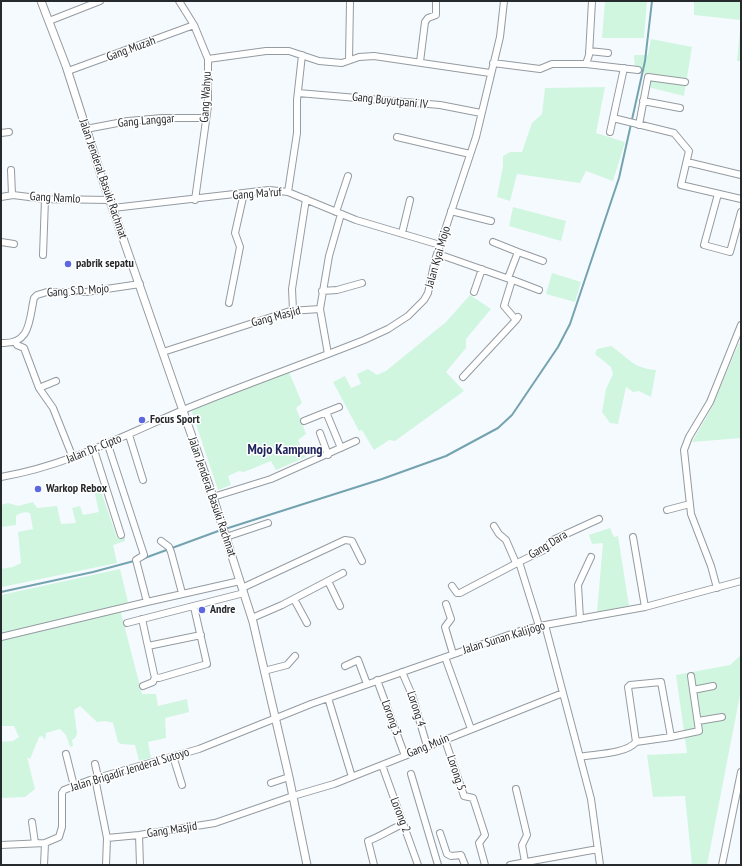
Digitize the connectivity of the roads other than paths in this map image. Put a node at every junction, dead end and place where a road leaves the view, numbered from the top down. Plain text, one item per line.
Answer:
1 (42, 1) edge
2 (179, 1) edge
3 (350, 1) edge
4 (436, 1) edge
5 (504, 1) edge
6 (592, 1) edge
7 (100, 2) edge
8 (49, 21) junction
9 (194, 25) junction
10 (589, 51) junction
11 (608, 53) dead end
12 (302, 55) junction
13 (208, 59) junction
14 (349, 60) junction
15 (420, 62) junction
16 (493, 63) junction
17 (586, 64) junction
18 (624, 68) junction
19 (638, 70) dead end
20 (68, 71) junction
21 (490, 73) junction
22 (685, 82) dead end
23 (298, 92) junction
24 (643, 101) junction
25 (680, 108) dead end
26 (481, 113) junction
27 (206, 118) junction
28 (613, 118) junction
29 (634, 124) junction
30 (86, 129) junction
31 (9, 132) dead end
32 (610, 132) dead end
33 (1, 133) edge
34 (396, 137) dead end
35 (470, 154) junction
36 (687, 162) junction
37 (11, 170) dead end
38 (741, 175) edge
39 (348, 176) dead end
40 (288, 192) junction
41 (244, 193) junction
42 (718, 194) junction
43 (12, 195) junction
44 (1, 197) edge
45 (45, 199) junction
46 (741, 199) edge
47 (110, 200) junction
48 (196, 200) junction
49 (306, 200) junction
50 (410, 200) dead end
51 (113, 208) junction
52 (451, 211) junction
53 (741, 212) edge
54 (338, 213) junction
55 (491, 220) dead end
56 (402, 233) junction
57 (1, 242) edge
58 (493, 242) dead end
59 (14, 244) dead end
60 (440, 245) junction
61 (518, 252) junction
62 (438, 254) junction
63 (43, 255) dead end
64 (543, 261) dead end
65 (482, 269) junction
66 (510, 279) junction
67 (362, 283) dead end
68 (140, 284) junction
69 (540, 290) dead end
70 (322, 291) junction
71 (474, 292) dead end
72 (229, 303) dead end
73 (320, 309) junction
74 (292, 310) junction
75 (741, 325) edge
76 (16, 342) junction
77 (1, 343) edge
78 (163, 352) junction
79 (328, 354) junction
80 (463, 377) dead end
81 (56, 380) dead end
82 (39, 388) junction
83 (339, 407) dead end
84 (183, 410) junction
85 (326, 412) junction
86 (304, 422) dead end
87 (320, 432) dead end
88 (130, 435) junction
89 (356, 441) dead end
90 (108, 444) junction
91 (342, 448) junction
92 (94, 450) junction
93 (328, 455) junction
94 (73, 458) junction
95 (1, 477) edge
96 (143, 480) dead end
97 (213, 497) junction
98 (690, 504) junction
99 (667, 510) dead end
100 (599, 519) dead end
101 (268, 523) dead end
102 (494, 526) dead end
103 (121, 535) dead end
104 (226, 536) junction
105 (633, 537) dead end
106 (161, 541) dead end
107 (591, 557) dead end
108 (362, 561) dead end
109 (517, 563) junction
110 (343, 573) dead end
111 (328, 581) junction
112 (741, 581) edge
113 (452, 586) dead end
114 (242, 588) junction
115 (717, 588) junction
116 (182, 593) junction
117 (294, 599) junction
118 (147, 602) junction
119 (446, 604) dead end
120 (340, 606) dead end
121 (194, 607) junction
122 (645, 607) junction
123 (252, 618) junction
124 (142, 619) junction
125 (580, 619) junction
126 (127, 623) dead end
127 (307, 623) dead end
128 (542, 626) junction
129 (201, 635) junction
130 (1, 637) edge
131 (148, 646) junction
132 (453, 654) junction
133 (295, 656) dead end
134 (445, 657) junction
135 (345, 666) dead end
136 (264, 671) junction
137 (402, 672) junction
138 (691, 676) dead end
139 (155, 677) junction
140 (377, 680) junction
141 (367, 684) junction
142 (144, 686) dead end
143 (713, 686) dead end
144 (693, 690) junction
145 (563, 693) junction
146 (328, 698) junction
147 (722, 717) dead end
148 (274, 718) junction
149 (698, 721) junction
150 (471, 729) junction
151 (670, 737) junction
152 (445, 740) junction
153 (636, 742) junction
154 (427, 746) junction
155 (66, 754) dead end
156 (173, 756) junction
157 (405, 756) junction
158 (580, 757) junction
159 (95, 764) dead end
160 (382, 765) junction
161 (741, 772) edge
162 (411, 774) dead end
163 (289, 777) junction
164 (352, 777) junction
165 (96, 778) junction
166 (271, 783) dead end
167 (182, 785) dead end
168 (74, 786) junction
169 (516, 789) dead end
170 (293, 796) junction
171 (32, 822) dead end
172 (403, 824) junction
173 (440, 833) dead end
174 (139, 835) junction
175 (107, 838) junction
176 (35, 843) junction
177 (45, 843) junction
178 (1, 845) edge
179 (598, 850) junction
180 (553, 857) junction
181 (525, 862) junction
182 (44, 865) edge
183 (106, 865) edge
184 (140, 865) edge
185 (307, 865) edge
186 (374, 865) edge
187 (418, 865) edge
188 (438, 865) edge
189 (465, 865) edge
190 (485, 865) edge
191 (510, 865) edge
192 (554, 865) edge
193 (600, 865) edge
194 (722, 865) edge

1 - 8 main road, Jalan Jenderal Basuki Rachmat
2 - 9 street, Gang Wahyu
3 - 14 street
4 - 15 street
5 - 16 street, Jalan Kyai Mojo
6 - 10 street
7 - 8 street
8 - 20 main road, Jalan Jenderal Basuki Rachmat
9 - 13 street, Gang Wahyu
9 - 20 street, Gang Muzah
10 - 11 street
10 - 17 street
12 - 13 street
12 - 14 street
12 - 23 street
13 - 27 street, Gang Wahyu
14 - 15 street
15 - 21 street
16 - 17 street
16 - 21 street, Jalan Kyai Mojo
17 - 18 street
18 - 19 street
18 - 28 street
20 - 30 main road, Jalan Jenderal Basuki Rachmat
21 - 26 street, Jalan Kyai Mojo
22 - 24 street
23 - 26 street, Gang Buyutpani IV
23 - 40 street
24 - 25 street
24 - 29 street
26 - 35 street, Jalan Kyai Mojo
27 - 30 street, Gang Langgar
27 - 48 street, Gang Wahyu
28 - 29 street
28 - 32 street
29 - 36 street
30 - 47 main road, Jalan Jenderal Basuki Rachmat
31 - 33 street
34 - 35 street
35 - 52 street, Jalan Kyai Mojo
36 - 38 street
36 - 42 street
37 - 43 street
39 - 54 street
40 - 41 street, Gang Ma'ruf
40 - 49 street, Gang Ma'ruf
41 - 48 street, Gang Ma'ruf
41 - 72 street
42 - 46 street
42 - 53 street
43 - 44 street, Gang Namlo
43 - 45 street, Gang Namlo
45 - 47 street, Gang Namlo
45 - 63 street
47 - 51 main road, Jalan Jenderal Basuki Rachmat
48 - 51 street, Gang Ma'ruf
49 - 54 street, Gang Ma'ruf
49 - 74 street
50 - 56 street
51 - 68 main road, Jalan Jenderal Basuki Rachmat
52 - 55 street
52 - 60 street, Jalan Kyai Mojo
54 - 56 street, Gang Ma'ruf
54 - 70 street
56 - 60 street, Gang Ma'ruf
57 - 59 street
58 - 61 street
60 - 62 street, Jalan Kyai Mojo
61 - 64 street
61 - 66 street
62 - 65 street
62 - 79 street, Jalan Kyai Mojo
65 - 66 street
65 - 71 street
66 - 69 street
66 - 80 street
67 - 70 street
68 - 76 street, Gang S.D. Mojo
68 - 78 main road, Jalan Jenderal Basuki Rachmat
70 - 73 street
73 - 74 street, Gang Masjid
73 - 79 street
74 - 78 street, Gang Masjid
75 - 98 street
76 - 77 street
76 - 82 street
78 - 84 main road, Jalan Jenderal Basuki Rachmat
79 - 84 street, Jalan Kyai Mojo
81 - 82 street
82 - 94 street
83 - 85 street
84 - 88 street, Jalan Dr. Cipto
84 - 97 main road, Jalan Jenderal Basuki Rachmat
85 - 86 street
85 - 91 street
87 - 93 street
88 - 90 street, Jalan Dr. Cipto
88 - 96 street
89 - 91 street
90 - 92 street, Jalan Dr. Cipto
90 - 118 street
91 - 93 street
92 - 94 street, Jalan Dr. Cipto
92 - 103 street
93 - 97 street
94 - 95 street, Jalan Dr. Cipto
97 - 104 main road, Jalan Jenderal Basuki Rachmat
98 - 99 street
98 - 115 street
100 - 109 street, Gang Dara
101 - 104 street
102 - 109 street
104 - 114 main road, Jalan Jenderal Basuki Rachmat
105 - 122 street
106 - 116 street
107 - 125 street
108 - 114 street
109 - 113 street, Gang Dara
109 - 128 street, Gang Dara
110 - 111 street
111 - 117 street
111 - 120 street
112 - 115 street, Jalan Sunan Kalijogo
114 - 116 street
114 - 121 street
114 - 123 main road, Jalan Jenderal Basuki Rachmat
115 - 122 street, Jalan Sunan Kalijogo
116 - 118 street
117 - 123 street
117 - 127 street
118 - 130 street
119 - 132 street
121 - 124 street
121 - 129 street
122 - 125 street, Jalan Sunan Kalijogo
123 - 136 main road, Jalan Jenderal Basuki Rachmat
124 - 126 street
124 - 131 street
125 - 128 street, Jalan Sunan Kalijogo
128 - 132 street, Jalan Sunan Kalijogo
128 - 145 street, Gang Dara
129 - 131 street
129 - 139 street
131 - 139 street
132 - 134 street, Jalan Sunan Kalijogo
133 - 136 street
134 - 137 street, Jalan Sunan Kalijogo
134 - 150 street
135 - 141 street
136 - 148 main road, Jalan Jenderal Basuki Rachmat
137 - 140 street, Jalan Sunan Kalijogo
137 - 154 street, Lorong 4
138 - 144 street
139 - 142 street
140 - 141 street, Jalan Sunan Kalijogo
140 - 157 street, Lorong 3
141 - 146 street, Jalan Sunan Kalijogo
143 - 144 street
144 - 149 street
145 - 150 street, Gang Muin
145 - 158 street, Gang Dara
146 - 148 street, Jalan Sunan Kalijogo
146 - 164 street
147 - 149 street
148 - 156 street, Jalan Brigadir Jenderal Sutoyo
148 - 163 main road, Jalan Jenderal Basuki Rachmat
149 - 151 street
150 - 152 street, Gang Muin
151 - 153 street
151 - 153 street
152 - 154 street, Gang Muin
152 - 190 street, Lorong 5
153 - 158 street
154 - 157 street, Gang Muin
155 - 168 street
156 - 165 street, Jalan Brigadir Jenderal Sutoyo
156 - 167 street
157 - 160 street, Gang Muin
158 - 179 street, Gang Dara
159 - 165 street
160 - 164 street, Gang Muin
160 - 172 street, Lorong 2
161 - 194 street
162 - 188 street
163 - 166 street
163 - 170 main road, Jalan Jenderal Basuki Rachmat
164 - 170 street, Gang Muin
165 - 168 street, Jalan Brigadir Jenderal Sutoyo
165 - 175 street
168 - 177 street, Jalan Brigadir Jenderal Sutoyo
169 - 181 street
170 - 174 street, Gang Masjid
170 - 185 main road, Jalan Jenderal Basuki Rachmat
171 - 176 street
172 - 186 street
172 - 187 street, Lorong 2
173 - 189 street
174 - 175 street, Gang Masjid
174 - 184 street
175 - 183 street
176 - 177 street
176 - 178 street
177 - 182 street
179 - 180 street
179 - 193 street, Gang Dara
180 - 181 street
180 - 192 street
181 - 191 street

